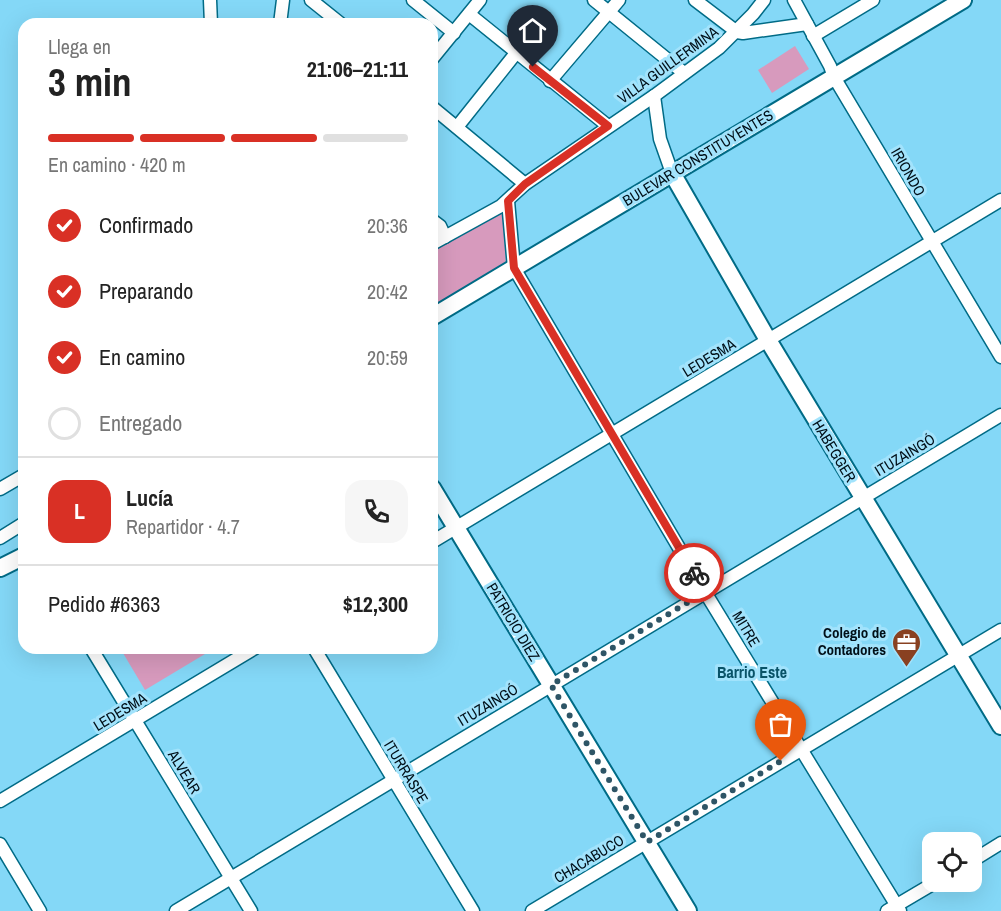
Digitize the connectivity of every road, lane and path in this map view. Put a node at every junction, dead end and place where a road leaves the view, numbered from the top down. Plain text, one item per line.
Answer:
1 (210, 0) edge
2 (283, 0) edge
3 (311, 0) edge
4 (412, 0) edge
5 (480, 0) edge
6 (594, 0) edge
7 (619, 0) edge
8 (695, 0) edge
9 (764, 0) edge
10 (794, 0) edge
11 (873, 0) edge
12 (963, 0) edge
13 (609, 12) junction
14 (469, 14) junction
15 (211, 18) edge
16 (281, 18) edge
17 (334, 18) edge
18 (435, 18) edge
19 (438, 20) edge
20 (810, 30) junction
21 (736, 32) junction
22 (454, 33) junction
23 (438, 52) edge
24 (516, 53) junction
25 (832, 72) junction
26 (684, 73) junction
27 (550, 81) junction
28 (654, 96) junction
29 (438, 112) edge
30 (608, 126) junction
31 (457, 127) junction
32 (672, 173) junction
33 (525, 184) junction
34 (1001, 200) edge
35 (508, 201) junction
36 (438, 224) edge
37 (445, 237) junction
38 (438, 241) edge
39 (931, 242) junction
40 (514, 268) junction
41 (438, 313) edge
42 (768, 340) junction
43 (1001, 357) edge
44 (1001, 415) edge
45 (612, 434) junction
46 (18, 478) edge
47 (0, 489) edge
48 (862, 497) junction
49 (438, 498) edge
50 (18, 527) edge
51 (456, 527) junction
52 (0, 538) edge
53 (438, 538) edge
54 (18, 559) edge
55 (0, 568) edge
56 (705, 592) junction
57 (1001, 630) edge
58 (95, 654) edge
59 (245, 654) edge
60 (318, 654) edge
61 (959, 655) junction
62 (551, 685) junction
63 (135, 720) junction
64 (1001, 726) edge
65 (801, 750) junction
66 (393, 780) junction
67 (0, 801) edge
68 (647, 842) junction
69 (1001, 843) edge
70 (0, 844) edge
71 (982, 855) edge
72 (231, 878) junction
73 (922, 891) edge
74 (895, 909) edge
75 (40, 911) edge
76 (176, 911) edge
77 (250, 911) edge
78 (473, 911) edge
79 (532, 911) edge
80 (688, 911) edge

1 - 15 street
2 - 16 street
3 - 17 street
4 - 18 street
5 - 14 street
6 - 13 street
7 - 13 street
8 - 21 street
9 - 21 street, VILLA GUILLERMINA
10 - 20 street, IRIONDO
11 - 20 street
12 - 25 street, BULEVAR CONSTITUYENTES
13 - 26 street
13 - 27 street
14 - 22 street
14 - 24 street
19 - 22 street
20 - 21 street
20 - 25 street, IRIONDO
21 - 26 street, VILLA GUILLERMINA
22 - 23 street
24 - 27 street
24 - 31 street
25 - 32 street, BULEVAR CONSTITUYENTES
25 - 39 street, IRIONDO
26 - 28 street, VILLA GUILLERMINA
27 - 30 street
28 - 30 street, VILLA GUILLERMINA
28 - 32 street
29 - 31 street
30 - 33 street, VILLA GUILLERMINA
31 - 33 street
32 - 40 street, BULEVAR CONSTITUYENTES
32 - 42 street, HABEGGER
33 - 35 street, VILLA GUILLERMINA
34 - 39 street, LEDESMA
35 - 37 street, VILLA GUILLERMINA
35 - 40 street
36 - 37 street
37 - 38 street, VILLA GUILLERMINA
39 - 42 street, LEDESMA
39 - 43 street, IRIONDO
40 - 41 street, BULEVAR CONSTITUYENTES
40 - 45 street, MITRE
42 - 45 street, LEDESMA
42 - 48 street, HABEGGER
44 - 48 street, ITUZAINGÓ
45 - 51 street, LEDESMA
45 - 56 street, MITRE
46 - 47 street
48 - 56 street, ITUZAINGÓ
48 - 61 street, HABEGGER
49 - 51 street, PATRICIO DIEZ
50 - 52 street
51 - 53 street, LEDESMA
51 - 62 street, PATRICIO DIEZ
54 - 55 street
56 - 62 street, ITUZAINGÓ
56 - 65 street, MITRE
57 - 61 street, CHACABUCO
58 - 63 street, ALVEAR
59 - 63 street, LEDESMA
60 - 66 street, ITURRASPE
61 - 64 street, HABEGGER
61 - 65 street, CHACABUCO
62 - 66 street, ITUZAINGÓ
62 - 68 street, PATRICIO DIEZ
63 - 67 street, LEDESMA
63 - 72 street, ALVEAR
65 - 68 street, CHACABUCO
65 - 74 street, MITRE
66 - 72 street, ITUZAINGÓ
66 - 78 street, ITURRASPE
68 - 79 street, CHACABUCO
68 - 80 street, PATRICIO DIEZ
69 - 71 street
70 - 75 street
72 - 76 street, ITUZAINGÓ
72 - 77 street, ALVEAR
73 - 74 street

